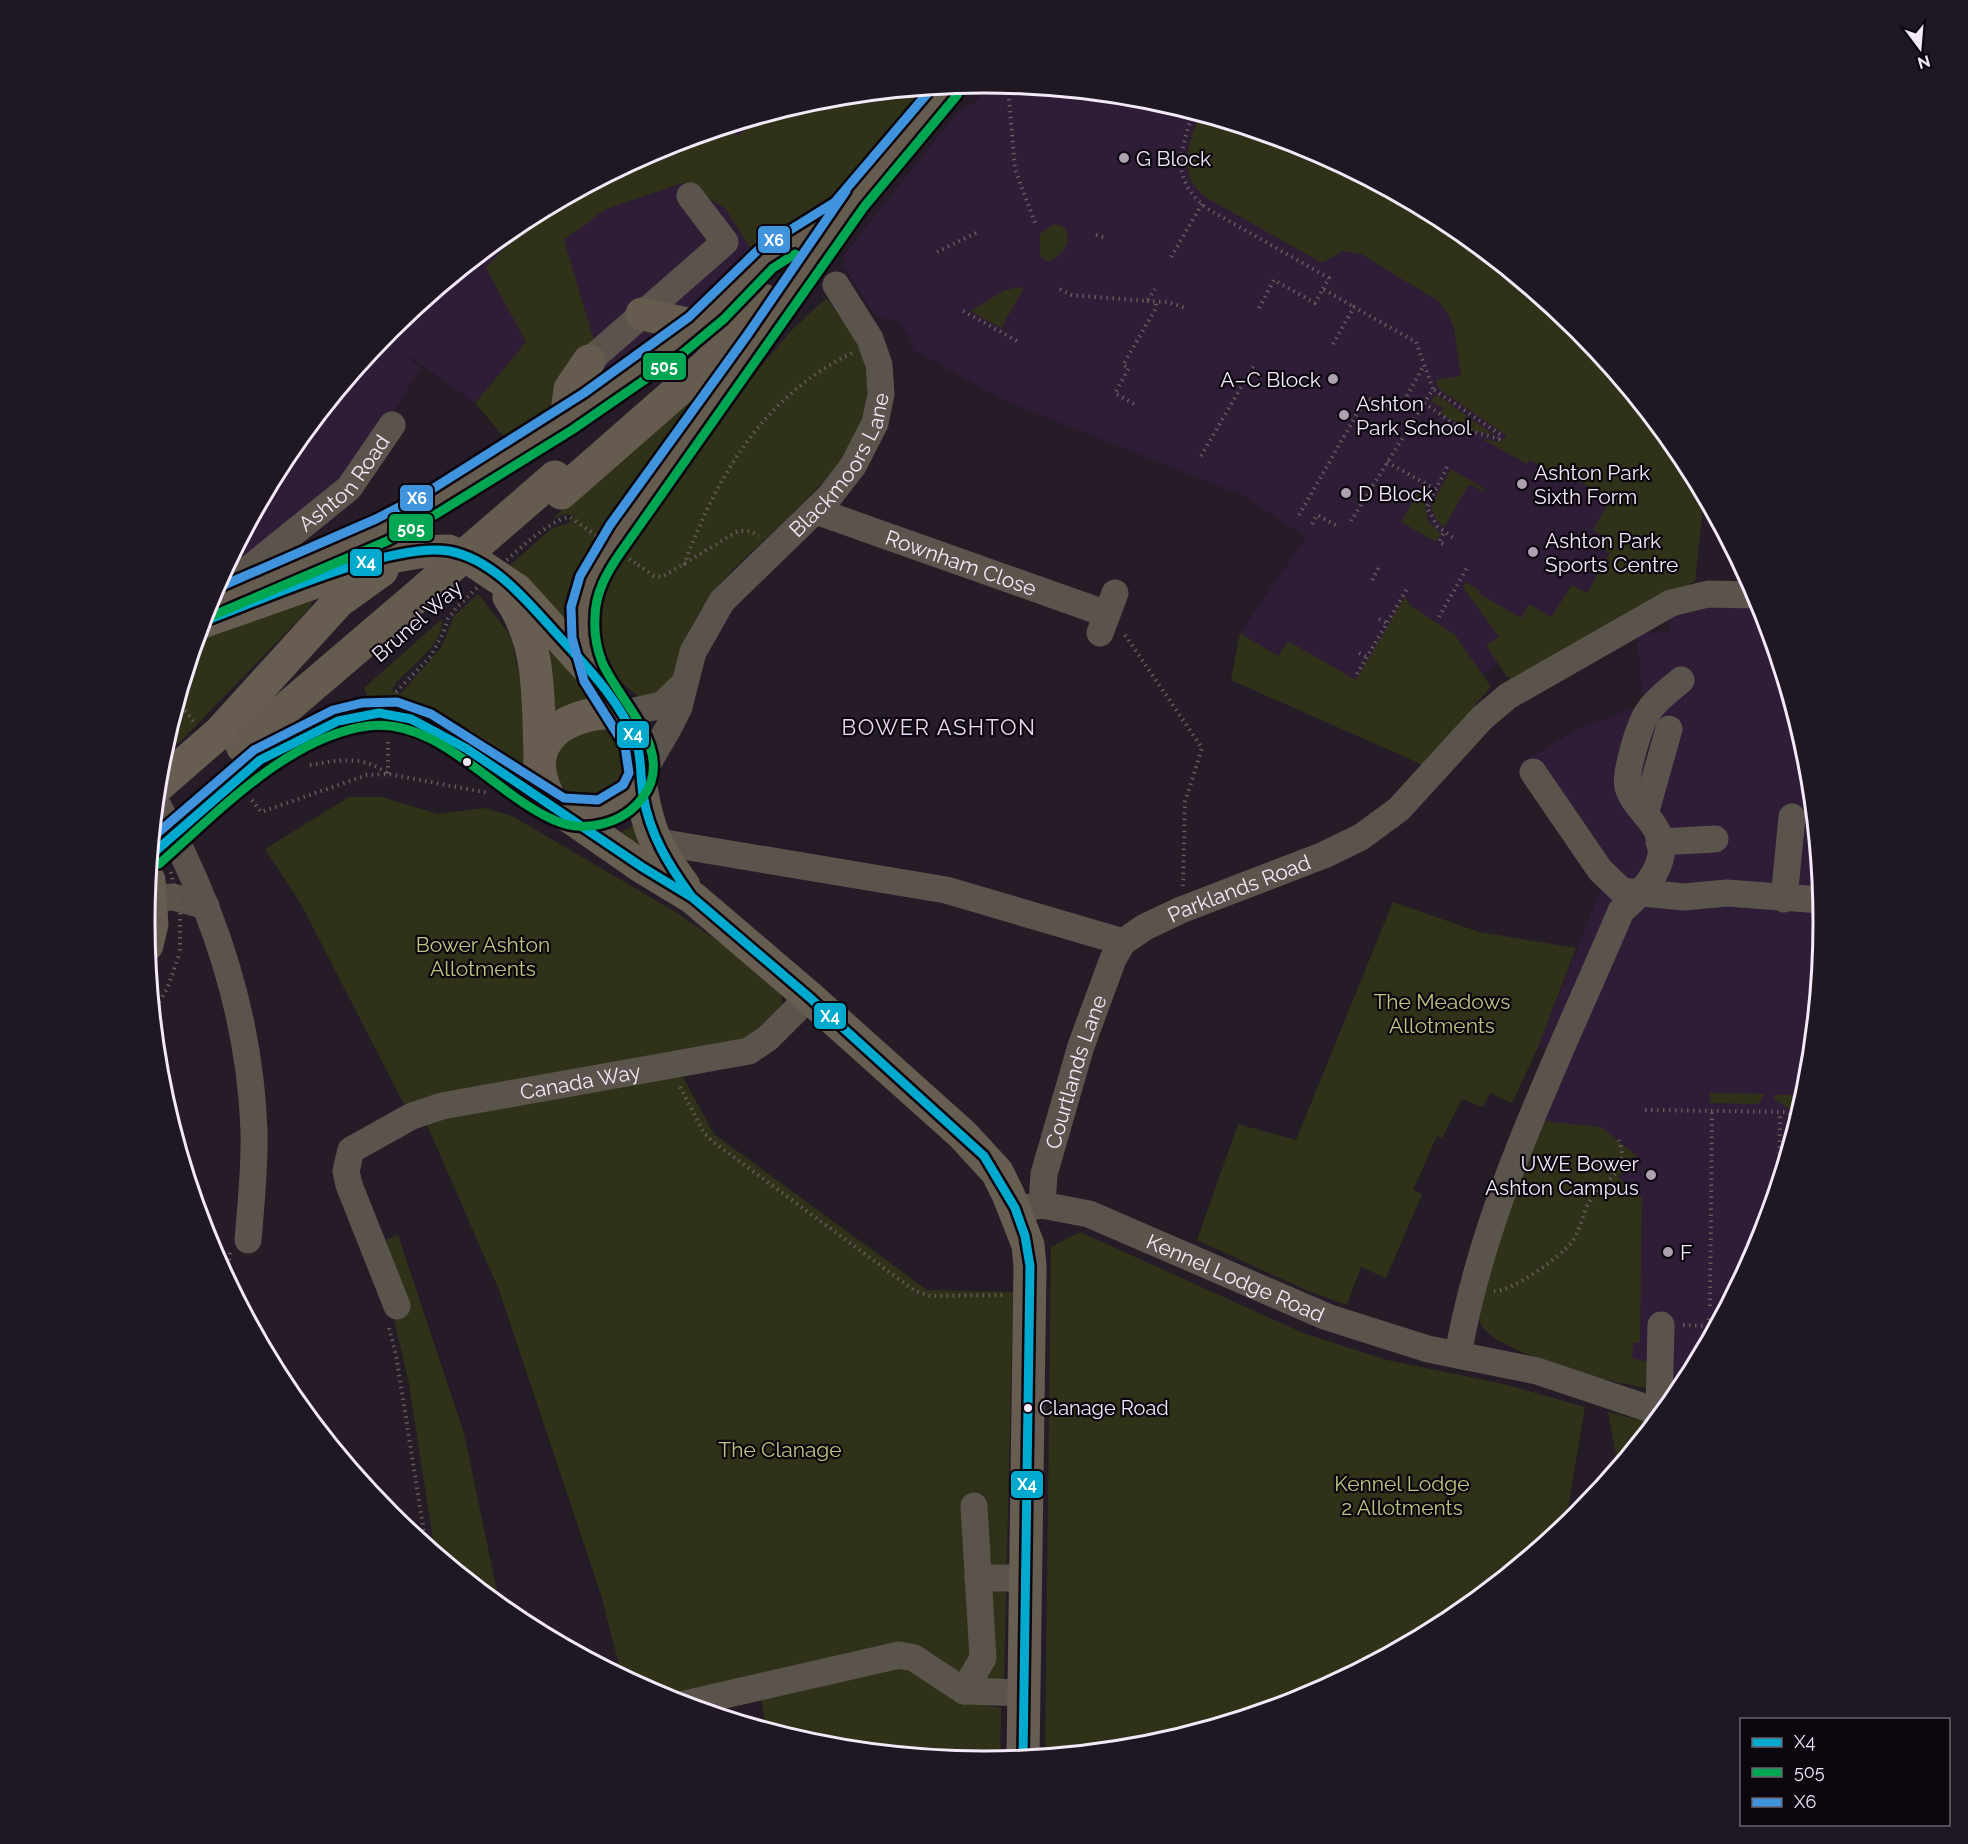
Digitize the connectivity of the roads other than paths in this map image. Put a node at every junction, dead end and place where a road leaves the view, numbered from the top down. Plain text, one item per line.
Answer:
1 (942, 95) edge
2 (690, 196) dead end
3 (849, 204) junction
4 (836, 285) dead end
5 (642, 314) junction
6 (697, 326) junction
7 (589, 361) joint
8 (566, 420) junction
9 (392, 425) dead end
10 (816, 511) junction
11 (418, 552) junction
12 (490, 572) junction
13 (1746, 595) edge
14 (222, 597) edge
15 (218, 604) edge
16 (217, 607) edge
17 (1111, 618) road end
18 (595, 676) junction
19 (1681, 680) dead end
20 (682, 685) junction
21 (620, 713) junction
22 (1669, 729) dead end
23 (230, 742) junction
24 (540, 758) junction
25 (1533, 772) dead end
26 (641, 778) junction
27 (168, 780) edge
28 (557, 809) junction
29 (162, 813) edge
30 (162, 813) edge
31 (1645, 814) junction
32 (1792, 817) dead end
33 (1715, 839) dead end
34 (653, 840) junction
35 (1659, 842) junction
36 (157, 872) edge
37 (157, 877) edge
38 (1642, 893) junction
39 (693, 898) junction
40 (1784, 899) junction
41 (1812, 900) edge
42 (206, 906) junction
43 (1123, 942) junction
44 (809, 997) junction
45 (1029, 1208) junction
46 (239, 1240) road end
47 (392, 1313) road end
48 (1654, 1342) dead end
49 (1458, 1355) junction
50 (1659, 1403) edge
51 (1653, 1411) edge
52 (974, 1506) dead end
53 (978, 1578) junction
54 (1027, 1578) junction
55 (964, 1691) junction
56 (1024, 1693) junction
57 (705, 1702) edge
58 (1023, 1750) edge

1 - 3 highway, Brunel Way
2 - 5 street
3 - 6 highway
3 - 18 highway
3 - 23 highway, Brunel Way
4 - 10 street, Blackmoors Lane
5 - 6 highway
5 - 7 street
6 - 8 highway
7 - 8 highway
8 - 15 highway
9 - 14 street, Ashton Road
10 - 17 street, Rownham Close
10 - 20 street, Blackmoors Lane
11 - 12 main road
11 - 16 main road
11 - 23 main road
12 - 18 main road
12 - 24 main road
13 - 43 street, Parklands Road
18 - 21 main road
19 - 31 street
20 - 21 street, Blackmoors Lane
20 - 26 street, Blackmoors Lane
21 - 24 main road
21 - 26 main road
22 - 31 street
23 - 27 main road, bridge
23 - 28 highway
23 - 29 highway, Brunel Way
23 - 36 highway, Brunel Way, bridge
24 - 28 main road
25 - 38 street
26 - 28 main road
26 - 34 main road
28 - 39 main road
30 - 42 street
31 - 35 street
32 - 40 street
33 - 35 street
34 - 39 main road
34 - 43 street
35 - 38 street
37 - 42 street
38 - 40 street
38 - 49 street
39 - 44 main road
40 - 41 street
42 - 46 street
43 - 45 street, Courtlands Lane
44 - 45 main road
44 - 47 street, Canada Way
45 - 49 street, Kennel Lodge Road
45 - 54 main road
48 - 50 street
49 - 51 street, Kennel Lodge Road
52 - 53 street
53 - 54 street
53 - 55 street
54 - 56 main road
55 - 56 street
55 - 57 street
56 - 58 main road

